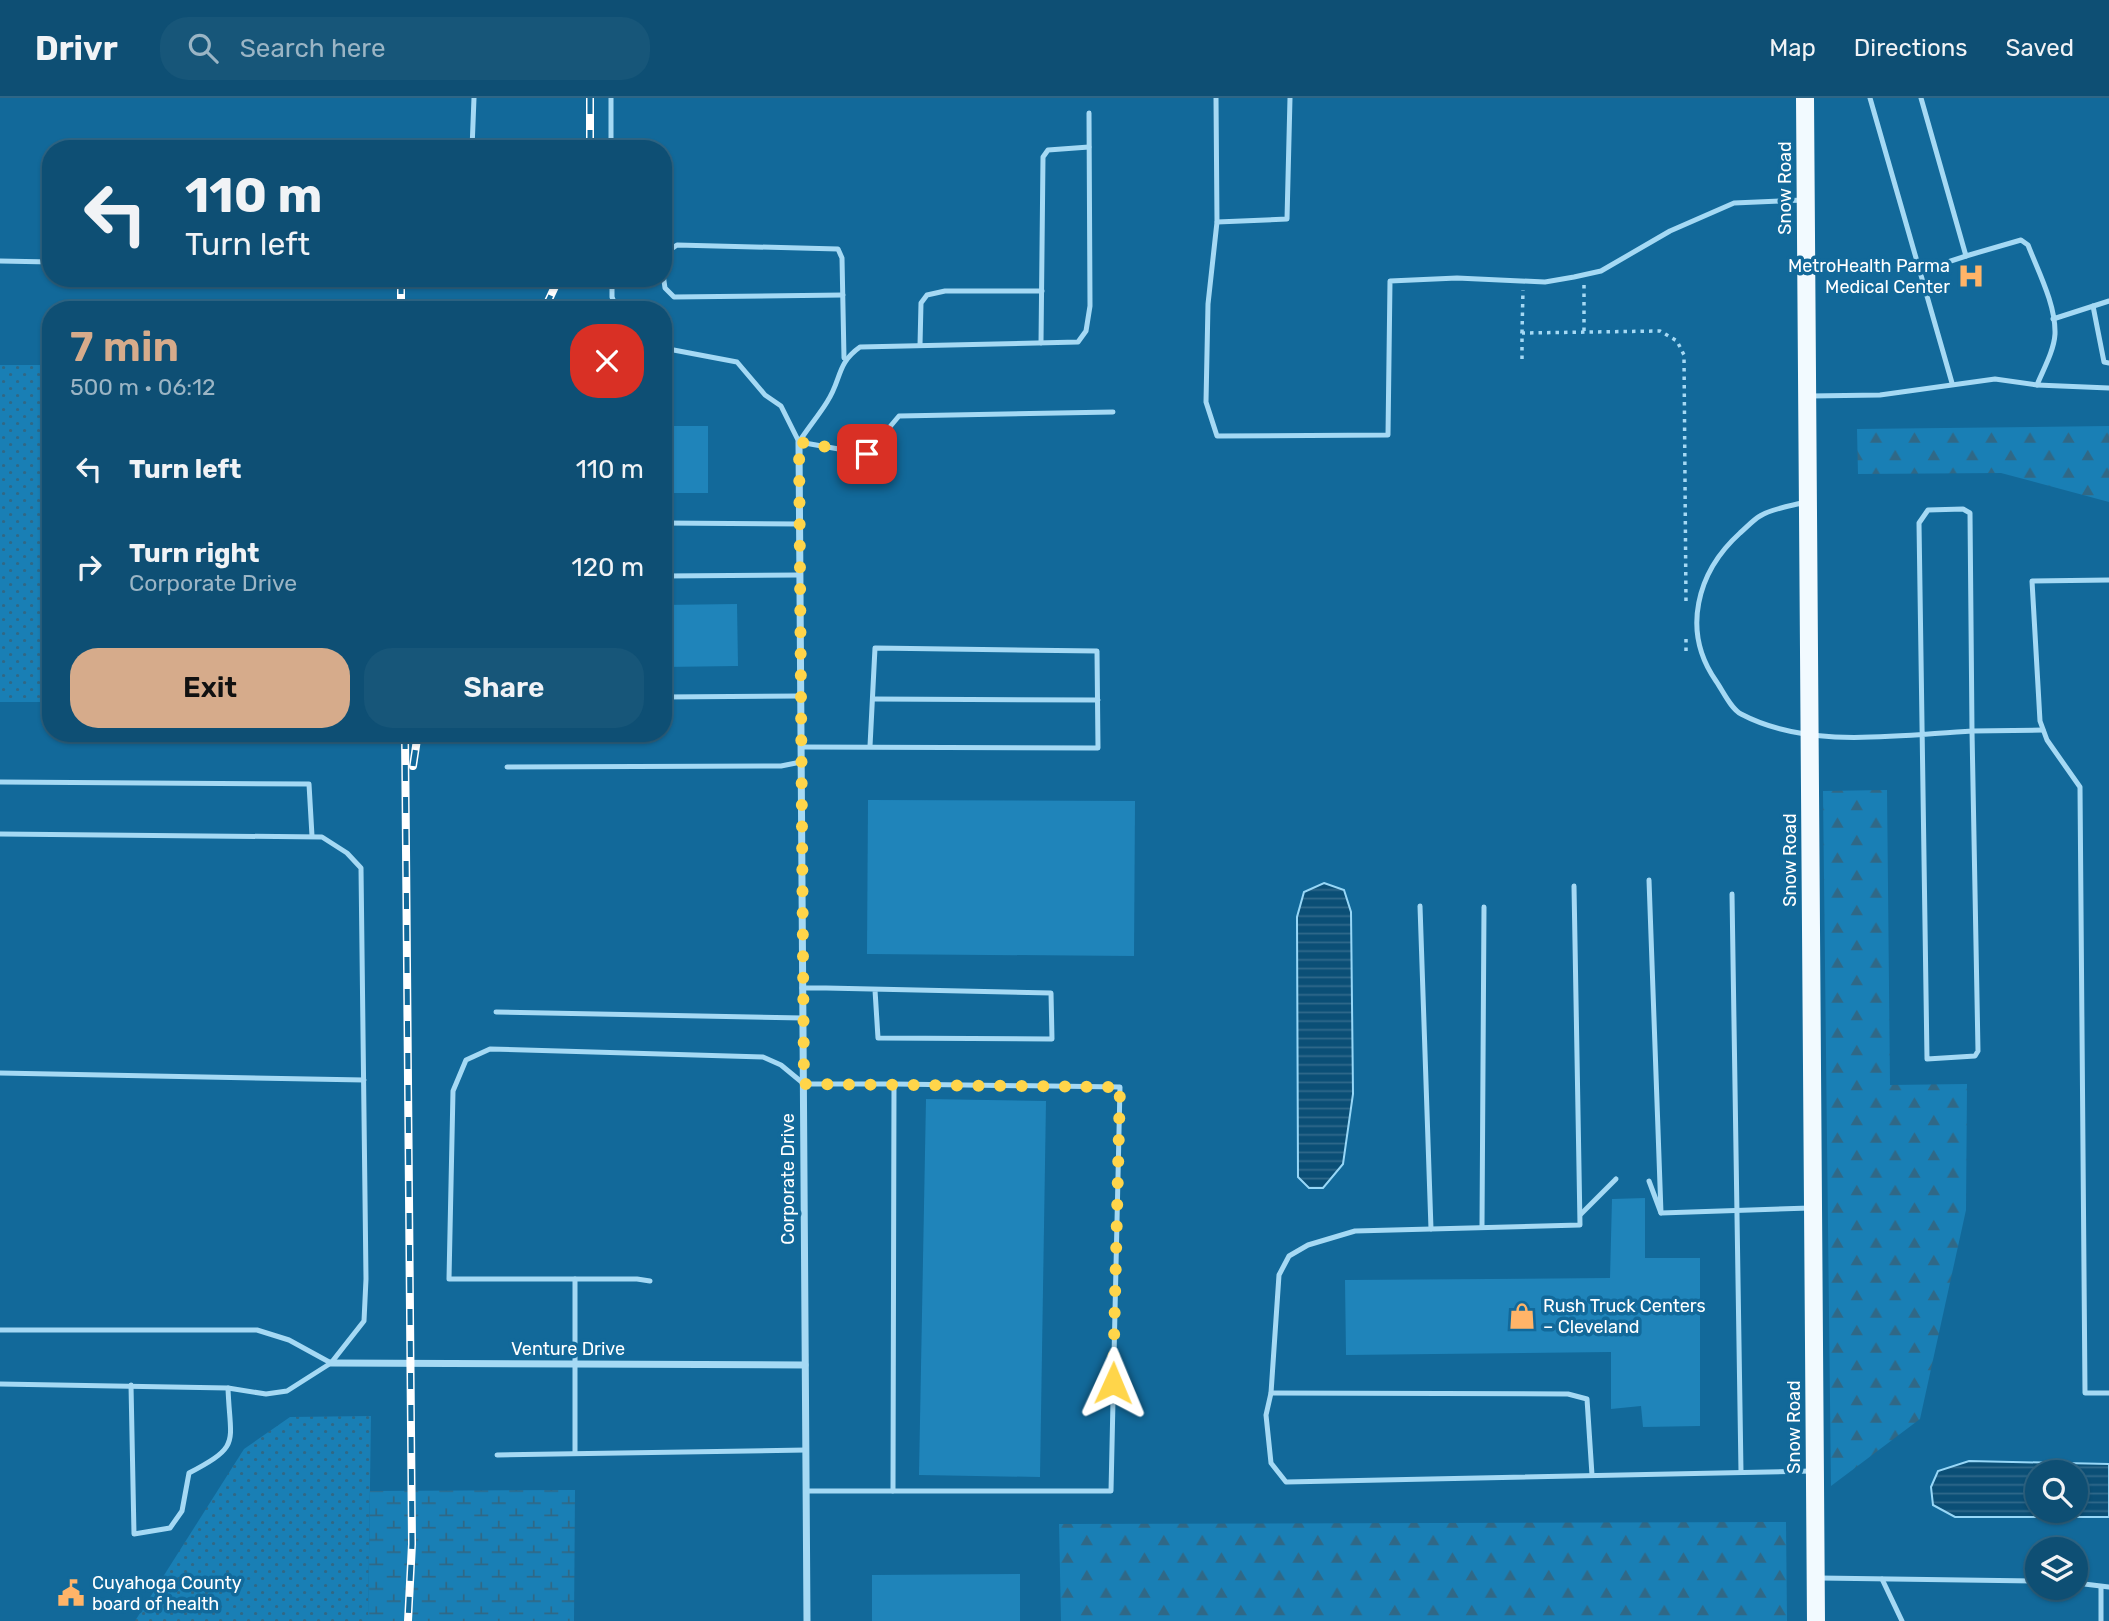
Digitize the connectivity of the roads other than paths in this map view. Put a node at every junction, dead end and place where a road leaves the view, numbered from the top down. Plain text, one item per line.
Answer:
1 (474, 98) edge
2 (611, 98) edge
3 (1216, 98) edge
4 (1290, 98) edge
5 (1805, 98) edge
6 (1870, 98) edge
7 (1921, 98) edge
8 (1088, 113) dead end
9 (472, 140) edge
10 (611, 140) edge
11 (1088, 146) junction
12 (1806, 200) junction
13 (1217, 222) junction
14 (672, 248) edge
15 (1966, 256) junction
16 (0, 261) edge
17 (42, 262) edge
18 (1920, 271) junction
19 (665, 287) edge
20 (1041, 290) junction
21 (843, 295) junction
22 (2109, 301) edge
23 (2093, 306) junction
24 (2053, 319) junction
25 (2109, 337) edge
26 (2099, 340) junction
27 (1041, 342) junction
28 (920, 345) junction
29 (672, 350) edge
30 (844, 358) junction
31 (2107, 362) edge
32 (1952, 383) junction
33 (2036, 385) junction
34 (2109, 388) edge
35 (1807, 396) junction
36 (1113, 412) dead end
37 (799, 442) junction
38 (1808, 501) junction
39 (672, 523) edge
40 (800, 524) junction
41 (800, 575) junction
42 (672, 576) edge
43 (2109, 580) edge
44 (801, 696) junction
45 (672, 697) edge
46 (873, 699) junction
47 (1098, 700) junction
48 (2043, 730) junction
49 (1972, 731) junction
50 (1921, 734) junction
51 (1810, 737) junction
52 (870, 746) junction
53 (801, 747) junction
54 (801, 762) junction
55 (507, 767) dead end
56 (0, 782) edge
57 (0, 834) edge
58 (312, 836) junction
59 (1649, 880) dead end
60 (1574, 886) dead end
61 (1732, 894) dead end
62 (1420, 906) dead end
63 (1484, 907) dead end
64 (802, 988) junction
65 (875, 990) junction
66 (496, 1012) dead end
67 (803, 1018) junction
68 (0, 1073) edge
69 (364, 1080) junction
70 (804, 1084) junction
71 (894, 1084) junction
72 (1616, 1179) dead end
73 (1648, 1181) dead end
74 (1813, 1208) junction
75 (1738, 1210) junction
76 (1661, 1213) junction
77 (1580, 1214) junction
78 (1482, 1227) junction
79 (1431, 1229) junction
80 (575, 1279) junction
81 (650, 1281) dead end
82 (0, 1330) edge
83 (331, 1363) junction
84 (576, 1364) junction
85 (805, 1365) junction
86 (0, 1384) edge
87 (131, 1385) junction
88 (228, 1388) junction
89 (1271, 1393) junction
90 (2109, 1393) edge
91 (806, 1450) junction
92 (575, 1453) junction
93 (497, 1455) dead end
94 (1815, 1471) junction
95 (1741, 1472) junction
96 (1592, 1475) junction
97 (806, 1490) junction
98 (893, 1490) junction
99 (1816, 1578) junction
100 (1882, 1579) junction
101 (2025, 1581) edge
102 (2088, 1585) edge
103 (2101, 1587) junction
104 (2109, 1587) edge
105 (807, 1621) edge
106 (1816, 1621) edge
107 (1902, 1621) edge
108 (2101, 1621) edge

1 - 9 lane
2 - 10 lane
3 - 13 lane
4 - 13 lane
5 - 12 main road, Snow Road
6 - 18 lane
7 - 15 lane
8 - 11 lane
11 - 20 lane
11 - 27 lane
12 - 13 lane
12 - 35 main road, Snow Road
14 - 21 lane
15 - 18 lane
15 - 24 lane
16 - 17 lane
18 - 32 lane
19 - 21 lane
20 - 27 lane
20 - 28 lane
21 - 30 lane
22 - 23 lane
23 - 24 lane
23 - 26 lane
24 - 33 lane
25 - 26 lane
26 - 31 lane
27 - 28 lane
28 - 30 lane
29 - 37 lane
30 - 37 lane
32 - 33 lane
32 - 35 lane
33 - 34 lane
35 - 38 main road, Snow Road
36 - 37 lane
37 - 40 street, Corporate Drive
38 - 51 main road, Snow Road
38 - 51 lane
39 - 40 lane
40 - 41 street, Corporate Drive
41 - 42 lane
41 - 44 street, Corporate Drive
43 - 48 lane
44 - 45 lane
44 - 53 street, Corporate Drive
46 - 47 lane
46 - 47 lane
46 - 52 lane
47 - 52 lane
48 - 49 lane
48 - 90 lane
49 - 50 lane
49 - 50 lane
49 - 50 lane
50 - 51 lane
51 - 74 main road, Snow Road
52 - 53 lane
53 - 54 street, Corporate Drive
54 - 55 lane
54 - 64 street, Corporate Drive
56 - 58 lane
57 - 58 lane
58 - 69 lane
59 - 76 lane
60 - 77 lane
61 - 75 lane
62 - 79 lane
63 - 78 lane
64 - 65 lane
64 - 67 street, Corporate Drive
65 - 65 lane
66 - 67 lane
67 - 70 street, Corporate Drive
68 - 69 lane
69 - 83 lane
70 - 71 lane
70 - 80 lane
70 - 85 street, Corporate Drive
71 - 98 lane
71 - 98 lane
72 - 77 lane
73 - 76 lane
74 - 75 lane
74 - 94 main road, Snow Road
75 - 76 lane
75 - 95 lane
77 - 78 lane
78 - 79 lane
79 - 89 lane
80 - 81 lane
80 - 84 lane
82 - 83 lane
83 - 84 street, Venture Drive
83 - 88 lane
84 - 85 street, Venture Drive
84 - 92 lane
85 - 91 street, Corporate Drive
86 - 87 lane
87 - 88 lane
87 - 88 lane
89 - 96 lane
89 - 96 lane
91 - 92 lane
91 - 97 street, Corporate Drive
92 - 93 lane
94 - 95 lane
94 - 99 main road, Snow Road
95 - 96 lane
97 - 98 lane
97 - 105 street, Corporate Drive
99 - 100 lane
99 - 106 main road, Snow Road
100 - 101 lane
100 - 107 lane
102 - 103 lane
103 - 104 lane
103 - 108 lane

